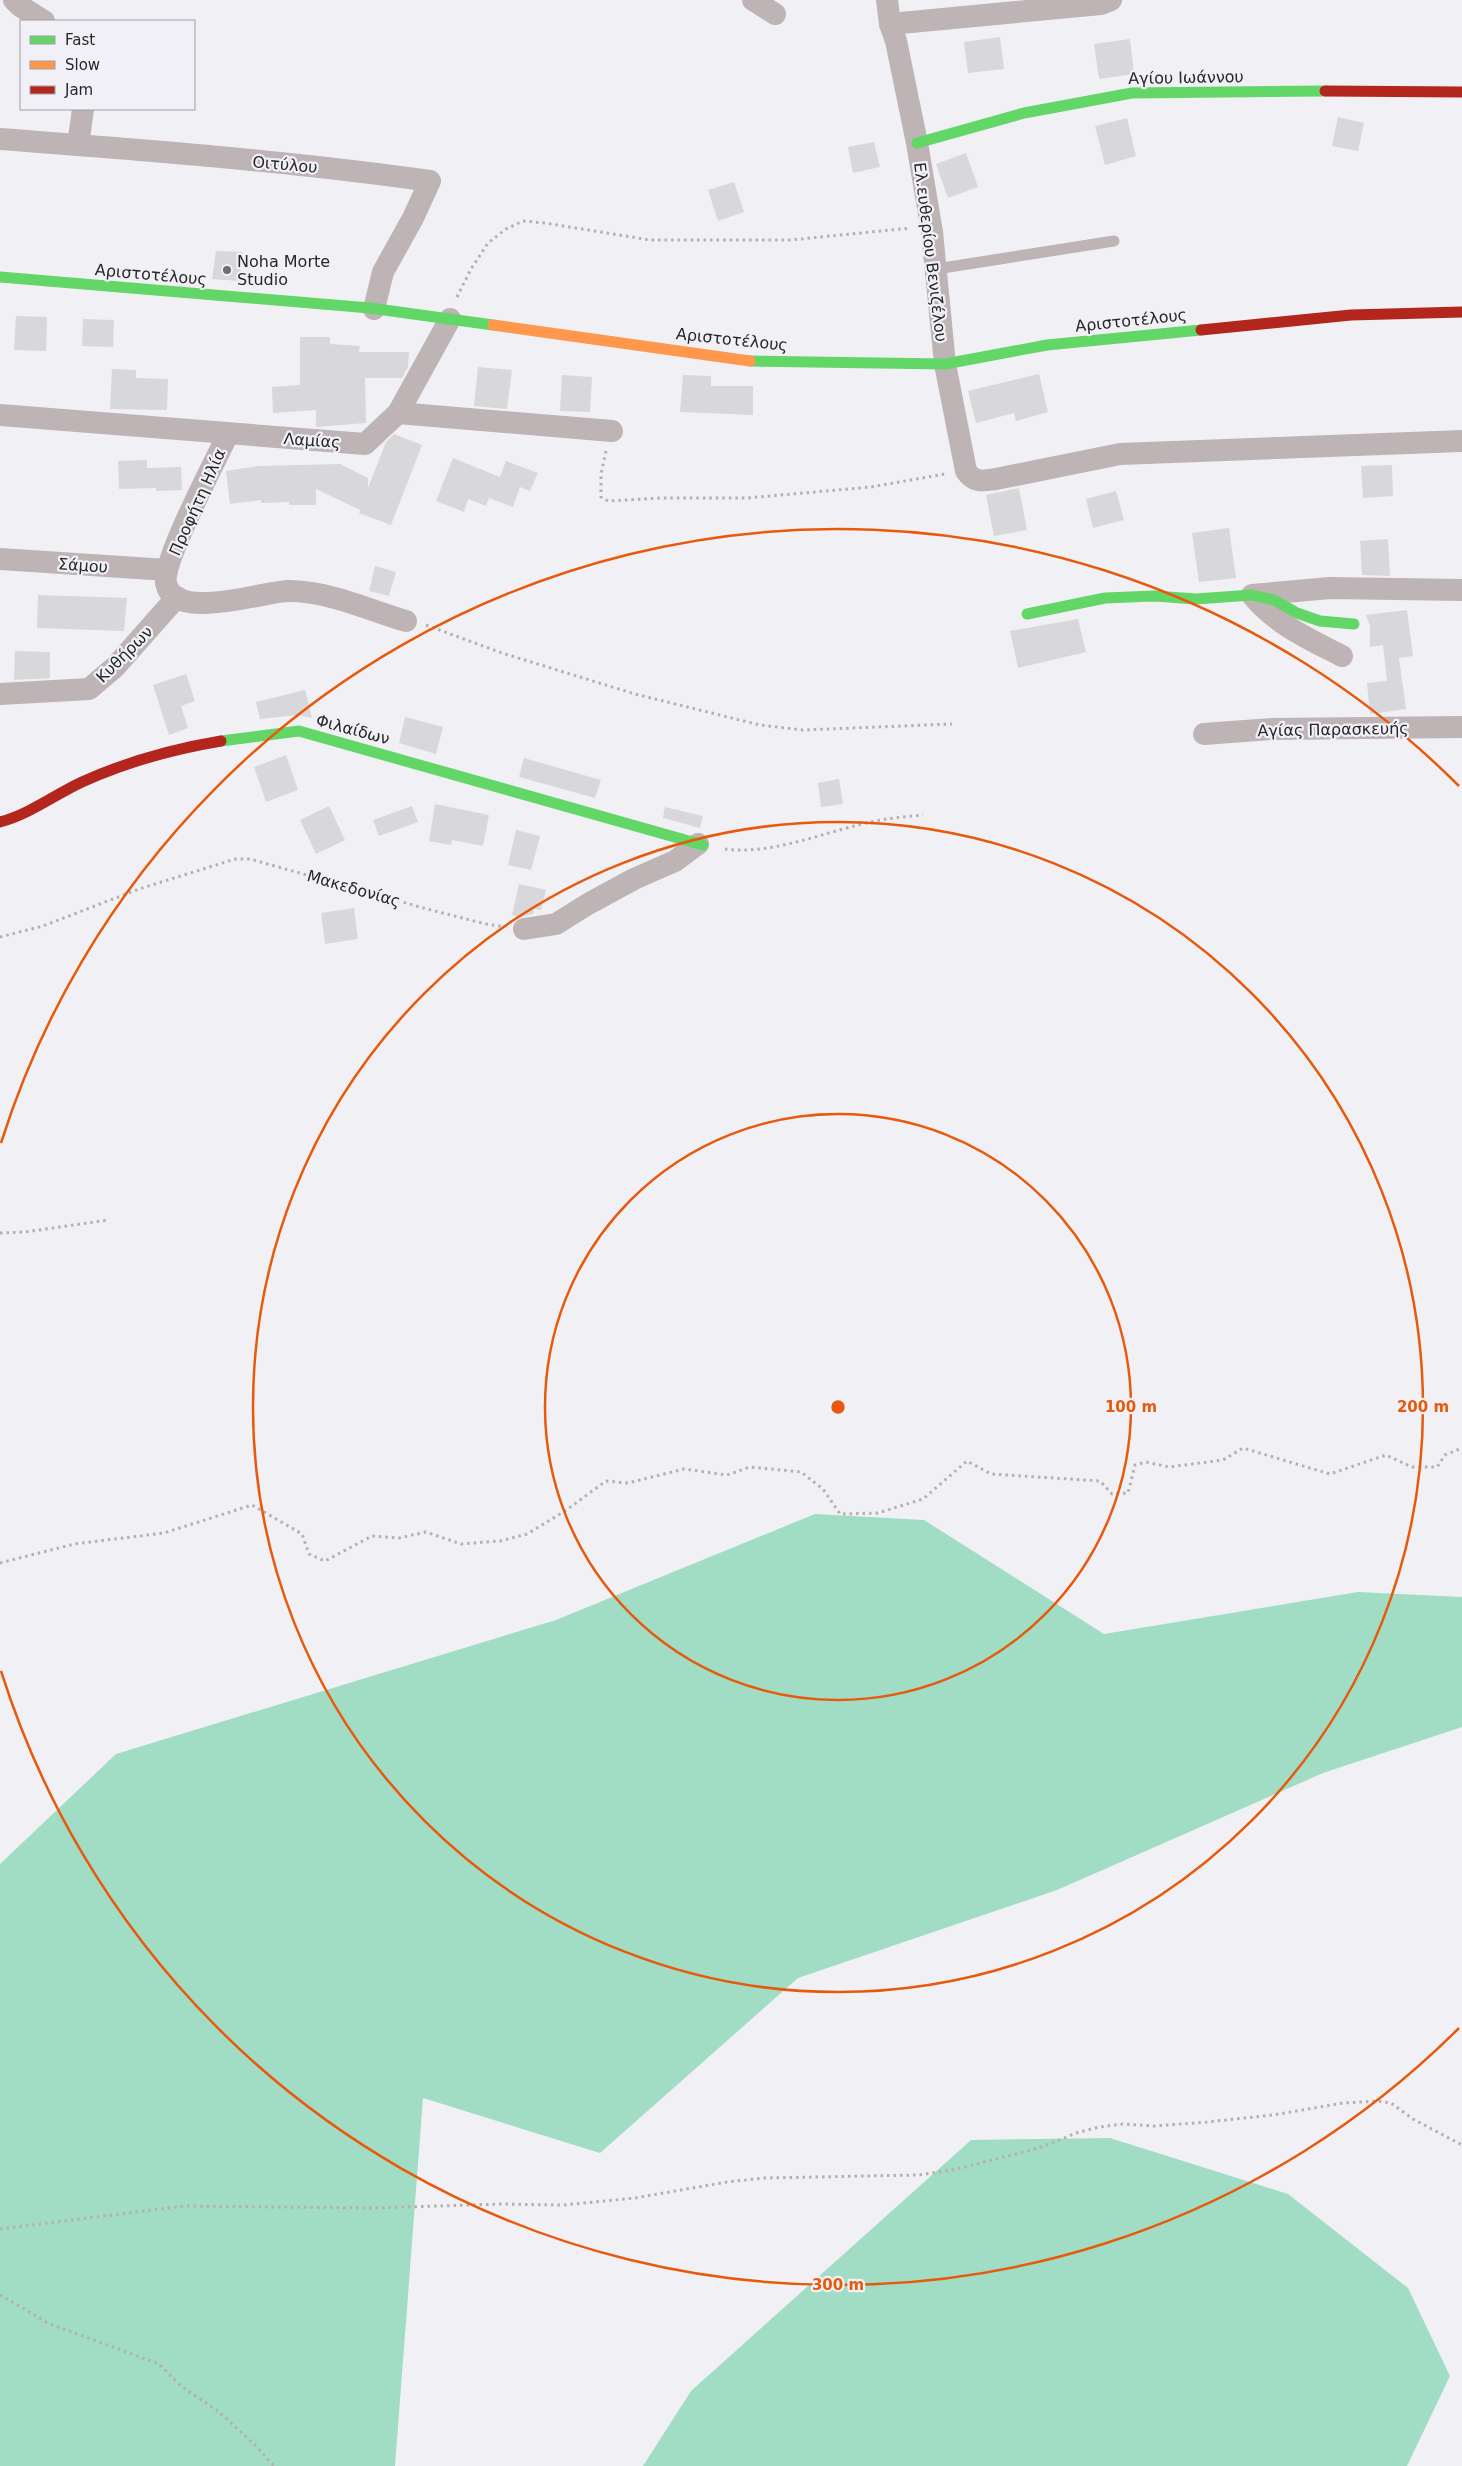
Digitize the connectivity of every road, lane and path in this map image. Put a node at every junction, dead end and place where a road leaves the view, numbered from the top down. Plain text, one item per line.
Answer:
1 (14, 0) edge
2 (753, 0) edge
3 (887, 0) edge
4 (1111, 0) edge
5 (774, 14) dead end
6 (43, 20) edge
7 (890, 24) junction
8 (1462, 92) edge
9 (83, 110) edge
10 (0, 139) edge
11 (917, 143) junction
12 (78, 145) junction
13 (930, 226) junction
14 (1114, 241) dead end
15 (936, 269) junction
16 (0, 277) edge
17 (374, 309) junction
18 (1462, 312) edge
19 (450, 319) junction
20 (945, 364) junction
21 (398, 413) junction
22 (0, 415) edge
23 (612, 431) joint
24 (228, 434) junction
25 (1462, 441) edge
26 (966, 471) junction
27 (0, 559) edge
28 (167, 570) junction
29 (1462, 590) edge
30 (1252, 594) junction
31 (178, 597) junction
32 (1027, 614) dead end
33 (406, 621) joint
34 (1354, 624) dead end
35 (1342, 656) dead end
36 (0, 694) edge
37 (952, 724) dead end
38 (1462, 727) edge
39 (1204, 734) dead end
40 (923, 815) dead end
41 (0, 822) edge
42 (700, 845) junction
43 (524, 929) joint
44 (0, 937) edge
45 (108, 1220) dead end
46 (0, 1233) edge
47 (1462, 1448) edge
48 (0, 1563) edge
49 (1462, 2145) edge
50 (0, 2229) edge
51 (0, 2296) edge
52 (274, 2466) edge

1 - 6 street
2 - 5 street
3 - 7 street, Ελ.ευθερίου Βενιζέλου
4 - 7 street
7 - 11 street, Ελ.ευθερίου Βενιζέλου
8 - 11 street, Αγίου Ιωάννου
9 - 12 street
10 - 12 street, Οιτύλου
11 - 13 street, Ελ.ευθερίου Βενιζέλου
12 - 17 street, Οιτύλου
13 - 15 street, Ελ.ευθερίου Βενιζέλου
13 - 19 path
14 - 15 lane
15 - 20 street, Ελ.ευθερίου Βενιζέλου
16 - 17 street, Αριστοτέλους
17 - 19 street, Αριστοτέλους
18 - 20 street, Αριστοτέλους
19 - 20 street, Αριστοτέλους
19 - 21 street, Λαμίας
20 - 26 street, Ελ.ευθερίου Βενιζέλου
21 - 23 street
21 - 24 street, Λαμίας
22 - 24 street, Λαμίας
23 - 26 path
24 - 28 street, Προφήτη Ηλία
25 - 26 street
27 - 28 street, Σάμου
28 - 31 street, Προφήτη Ηλία
29 - 30 street
30 - 32 street
30 - 34 street
30 - 35 street
31 - 33 street
31 - 36 street, Κυθήρων
33 - 37 path
38 - 39 street, Αγίας Παρασκευής
40 - 42 path
41 - 42 street, Φιλαίδων
42 - 43 street
43 - 44 path, Μακεδονίας
45 - 46 path
47 - 48 path
49 - 50 path
51 - 52 path

